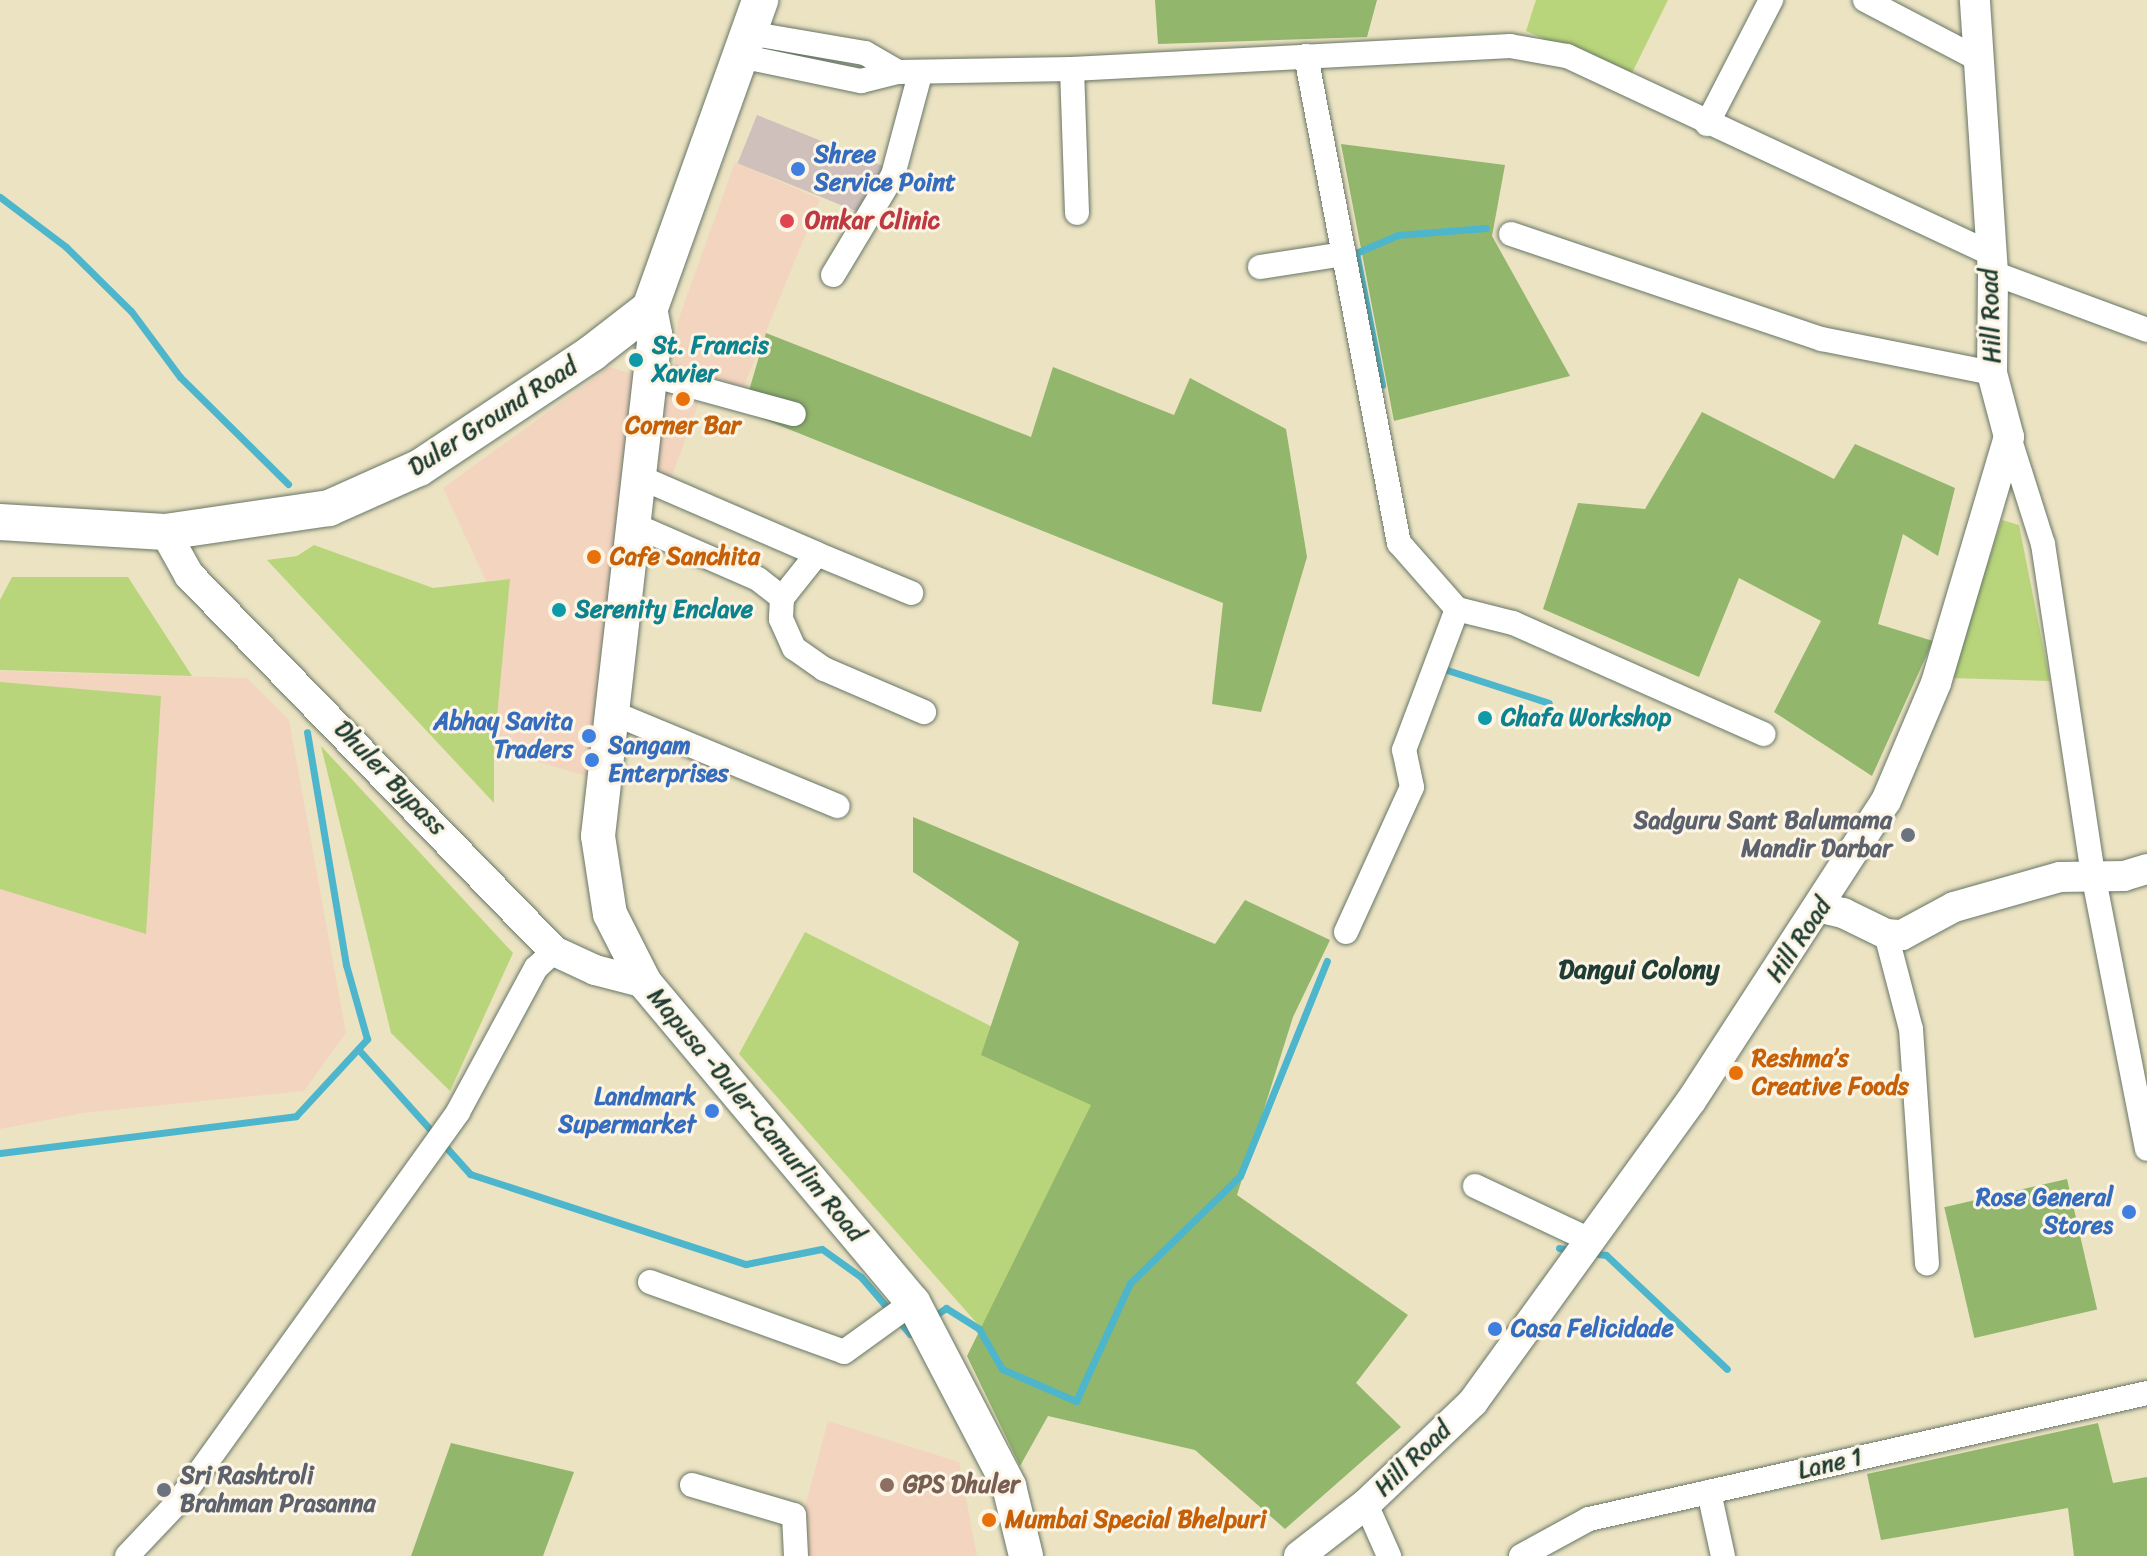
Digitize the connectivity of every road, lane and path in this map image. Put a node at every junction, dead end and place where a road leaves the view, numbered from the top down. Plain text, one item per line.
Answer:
1 (1771, 0) edge
2 (1865, 0) edge
3 (1975, 0) edge
4 (750, 30) edge
5 (1306, 56) junction
6 (1976, 58) junction
7 (1072, 69) junction
8 (909, 73) junction
9 (1707, 124) junction
10 (1077, 213) dead end
11 (1511, 234) dead end
12 (1344, 254) junction
13 (1990, 263) junction
14 (1260, 267) dead end
15 (833, 275) dead end
16 (650, 308) junction
17 (2147, 330) edge
18 (1992, 373) junction
19 (651, 375) junction
20 (794, 414) dead end
21 (2009, 437) junction
22 (637, 476) junction
23 (0, 522) edge
24 (632, 524) junction
25 (165, 532) junction
26 (817, 554) junction
27 (911, 593) dead end
28 (782, 598) junction
29 (1457, 609) junction
30 (924, 712) dead end
31 (613, 713) junction
32 (1764, 734) dead end
33 (837, 806) dead end
34 (2147, 869) edge
35 (2093, 874) junction
36 (1821, 908) junction
37 (1346, 932) dead end
38 (1886, 934) junction
39 (554, 951) junction
40 (645, 983) junction
41 (2147, 1149) edge
42 (1475, 1186) dead end
43 (1590, 1240) junction
44 (1927, 1263) dead end
45 (650, 1282) dead end
46 (913, 1302) junction
47 (2147, 1393) edge
48 (692, 1485) dead end
49 (1709, 1492) junction
50 (1366, 1504) junction
51 (127, 1556) edge
52 (796, 1556) edge
53 (1026, 1556) edge
54 (1299, 1556) edge
55 (1389, 1556) edge
56 (1521, 1556) edge
57 (1723, 1556) edge

1 - 9 street
2 - 6 street
3 - 6 street, Hill Road
4 - 8 street
4 - 16 main road
5 - 7 street
5 - 9 street
5 - 12 street
6 - 13 street, Hill Road
7 - 8 street
7 - 10 street
8 - 15 street
9 - 13 street
11 - 18 street
12 - 14 street
12 - 29 street
13 - 17 street
13 - 18 street, Hill Road
16 - 19 main road, Mapusa -Duler-Camurlim Road
16 - 25 main road, Duler Ground Road
18 - 21 street, Hill Road
19 - 20 street
19 - 22 main road, Mapusa -Duler-Camurlim Road
21 - 35 street
21 - 36 street, Hill Road
22 - 24 main road, Mapusa -Duler-Camurlim Road
22 - 26 street
23 - 25 main road, Duler Ground Road
24 - 28 street
24 - 31 main road, Mapusa -Duler-Camurlim Road
25 - 39 street, Dhuler Bypass
26 - 27 street
26 - 28 street
28 - 30 street
29 - 32 street
29 - 37 street
31 - 33 street
31 - 40 main road, Mapusa -Duler-Camurlim Road
34 - 35 street
35 - 38 street
35 - 41 street
36 - 38 street
36 - 43 street, Hill Road
38 - 44 street
39 - 40 street, Dhuler Bypass
39 - 51 street
40 - 46 main road, Mapusa -Duler-Camurlim Road
42 - 43 street
43 - 50 street, Hill Road
45 - 46 street
46 - 53 main road, Mapusa -Duler-Camurlim Road
47 - 49 street, Lane 1
48 - 52 street
49 - 56 street, Lane 1
49 - 57 street
50 - 54 street, Hill Road
50 - 55 street

